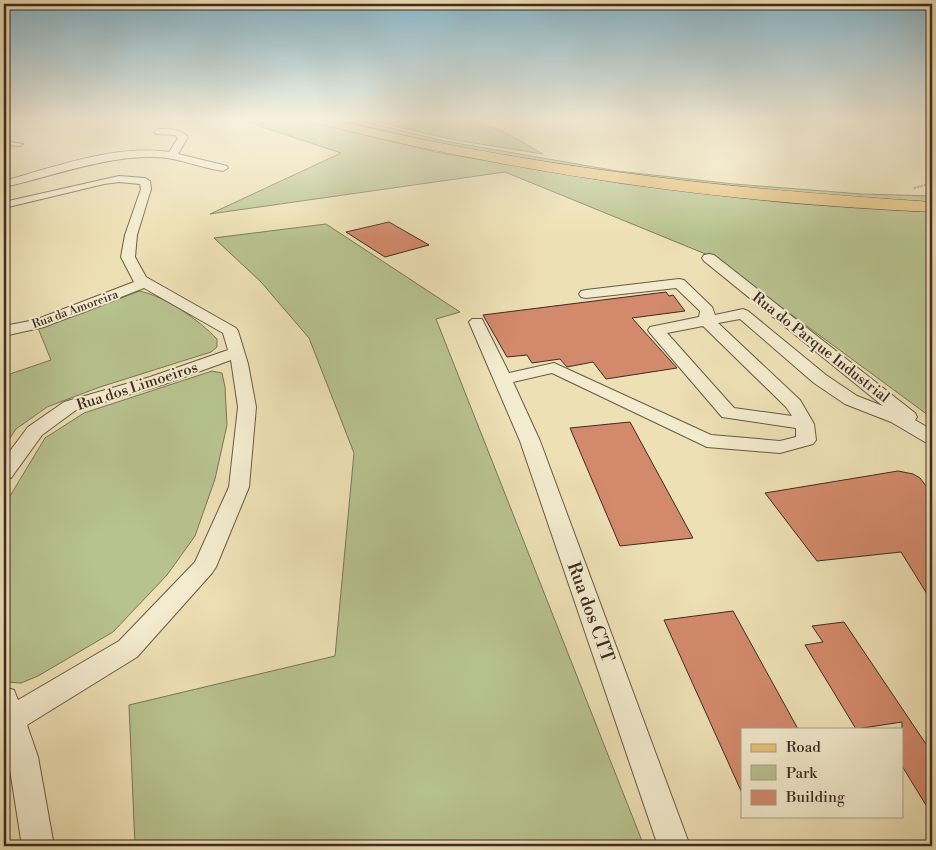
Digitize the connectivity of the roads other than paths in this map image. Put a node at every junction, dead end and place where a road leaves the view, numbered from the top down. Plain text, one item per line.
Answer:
1 (112, 159) edge
2 (180, 159) edge
3 (498, 159) edge
4 (223, 168) dead end
5 (4, 184) edge
6 (4, 204) edge
7 (932, 207) edge
8 (709, 258) dead end
9 (145, 283) junction
10 (586, 294) dead end
11 (707, 321) junction
12 (477, 322) dead end
13 (4, 331) edge
14 (236, 353) junction
15 (503, 379) junction
16 (806, 424) junction
17 (932, 437) edge
18 (4, 473) edge
19 (7, 709) edge
20 (38, 846) edge
21 (674, 846) edge

1 - 5 street
2 - 4 street
3 - 7 main road
6 - 9 street
8 - 17 street, Rua do Parque Industrial
9 - 13 street, Rua da Amoreira
9 - 14 street
10 - 11 street
11 - 16 street
11 - 16 street
11 - 17 street
12 - 15 street, Rua dos CTT
14 - 18 street, Rua dos Limoeiros
14 - 19 street
15 - 16 street
15 - 21 street, Rua dos CTT
19 - 20 street

